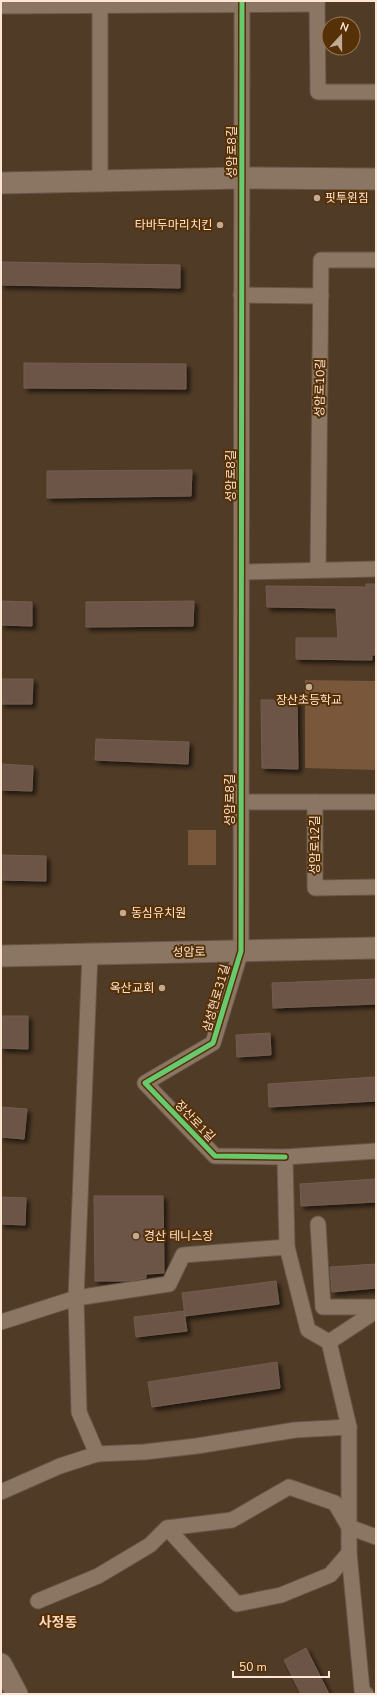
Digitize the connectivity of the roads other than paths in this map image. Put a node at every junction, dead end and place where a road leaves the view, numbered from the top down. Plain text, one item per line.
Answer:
1 (100, 3) edge
2 (169, 3) edge
3 (242, 3) edge
4 (317, 3) edge
5 (1, 6) edge
6 (376, 92) edge
7 (242, 178) junction
8 (376, 179) edge
9 (100, 181) junction
10 (1, 183) edge
11 (376, 260) edge
12 (241, 295) junction
13 (321, 296) junction
14 (376, 569) edge
15 (318, 570) junction
16 (242, 572) junction
17 (240, 802) junction
18 (315, 802) junction
19 (376, 802) edge
20 (376, 886) edge
21 (376, 948) edge
22 (240, 951) junction
23 (90, 954) junction
24 (1, 956) edge
25 (145, 1083) joint
26 (376, 1151) edge
27 (285, 1157) junction
28 (318, 1224) dead end
29 (287, 1246) junction
30 (76, 1298) junction
31 (376, 1307) edge
32 (376, 1311) edge
33 (1, 1322) edge
34 (329, 1342) junction
35 (350, 1427) junction
36 (97, 1454) junction
37 (1, 1492) edge
38 (349, 1527) junction
39 (167, 1528) junction
40 (376, 1537) edge
41 (349, 1553) junction
42 (38, 1602) dead end
43 (1, 1664) edge
44 (17, 1694) edge
45 (366, 1694) edge

1 - 2 street
1 - 5 street
1 - 9 street
2 - 3 street
3 - 4 street
3 - 7 street, 성암로8길
4 - 6 street
7 - 8 street
7 - 9 street
7 - 12 street, 성암로8길
9 - 10 street
11 - 13 street, 성암로10길
12 - 13 street
12 - 16 street, 성암로8길
13 - 15 street, 성암로10길
14 - 15 street
15 - 16 street
16 - 17 street, 성암로8길
17 - 18 street
17 - 22 street, 성암로8길
18 - 19 street, 성암로12길
18 - 20 street, 성암로12길
21 - 22 street, 성암로
22 - 23 street, 성암로
22 - 25 street, 삼성현로31길
23 - 24 street, 성암로
23 - 30 street
25 - 27 street, 장산로1길
26 - 27 street, 장산로1길
27 - 29 street
28 - 31 street
29 - 30 street
29 - 34 street
30 - 33 street
30 - 36 street
32 - 34 street
34 - 35 street
35 - 36 street
35 - 38 street
36 - 37 street
38 - 39 street
38 - 40 street
38 - 41 street
39 - 41 street
39 - 42 street
41 - 45 street
43 - 44 street

